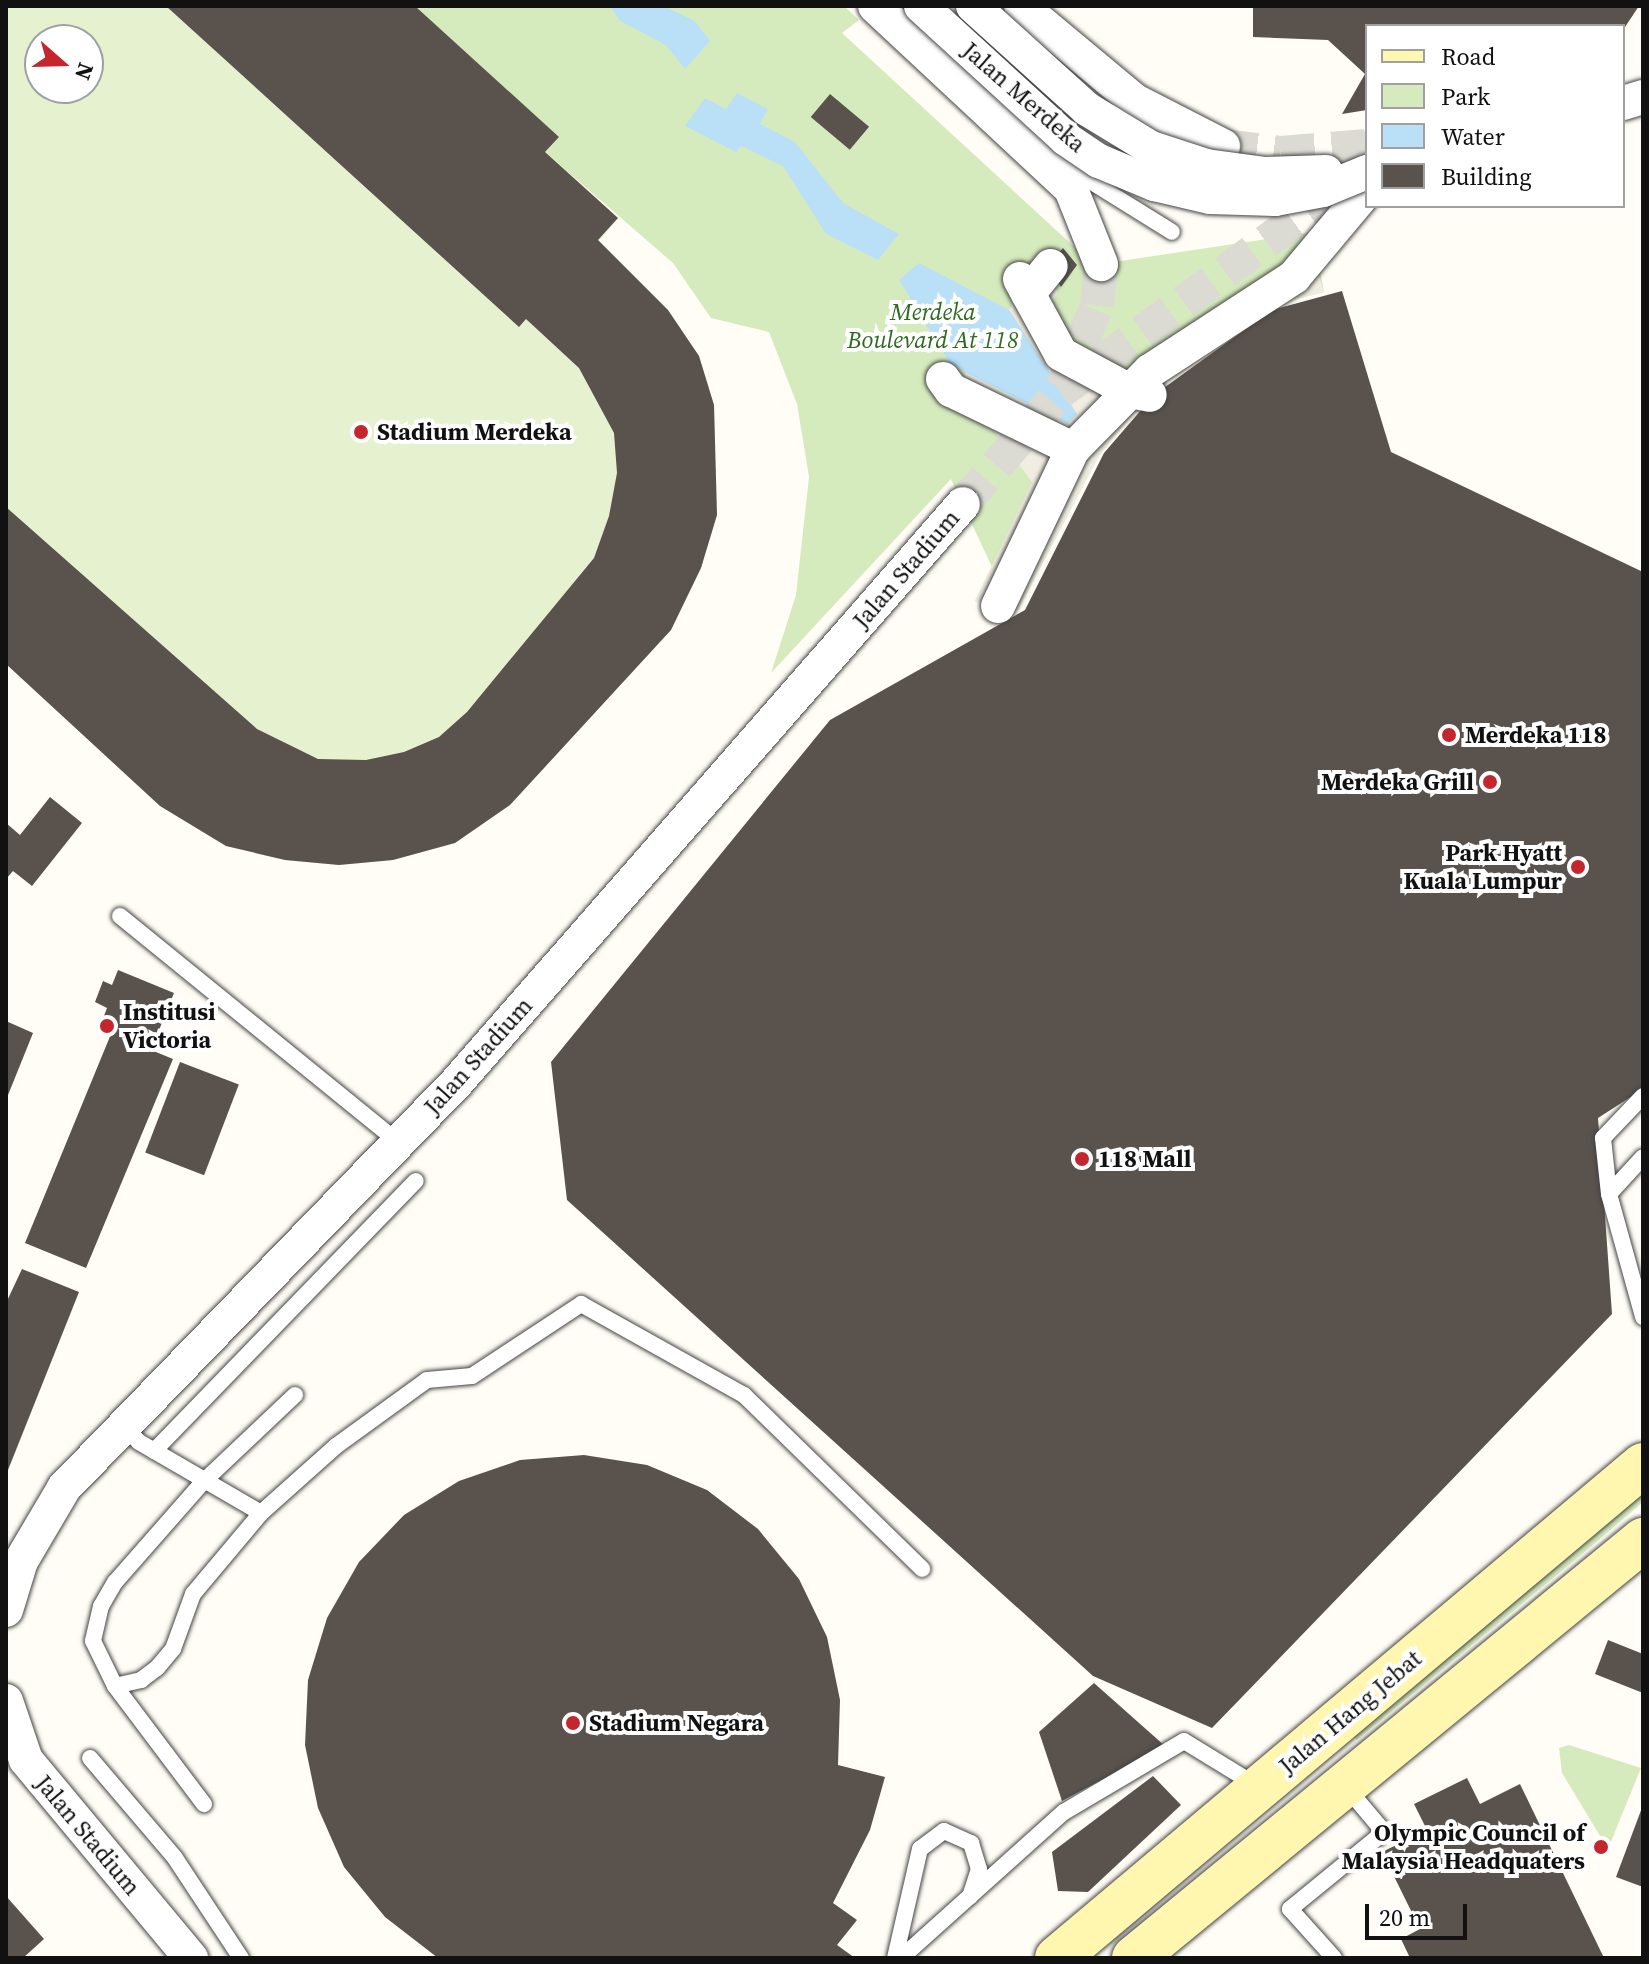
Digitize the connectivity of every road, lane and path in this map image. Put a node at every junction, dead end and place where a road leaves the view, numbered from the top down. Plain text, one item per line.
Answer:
1 (875, 6) edge
2 (921, 6) edge
3 (973, 6) edge
4 (1021, 6) edge
5 (1023, 143) junction
6 (1223, 146) tunnel mouth
7 (1365, 169) edge
8 (1365, 170) edge
9 (1365, 192) edge
10 (1172, 232) dead end
11 (1101, 264) tunnel mouth
12 (1033, 280) dead end
13 (943, 379) dead end
14 (1142, 393) junction
15 (1073, 449) junction
16 (963, 504) tunnel mouth
17 (998, 606) dead end
18 (120, 916) dead end
19 (1643, 1096) edge
20 (399, 1143) junction
21 (1643, 1157) edge
22 (416, 1181) dead end
23 (1609, 1194) junction
24 (1637, 1282) edge
25 (1643, 1317) edge
26 (295, 1395) dead end
27 (124, 1426) junction
28 (154, 1451) junction
29 (1643, 1465) edge
30 (203, 1482) junction
31 (261, 1513) junction
32 (1643, 1540) edge
33 (922, 1569) dead end
34 (6, 1610) edge
35 (115, 1686) junction
36 (6, 1701) edge
37 (90, 1758) dead end
38 (1261, 1788) junction
39 (1347, 1788) junction
40 (204, 1804) dead end
41 (970, 1899) junction
42 (191, 1958) edge
43 (241, 1958) edge
44 (898, 1958) edge
45 (1057, 1958) edge
46 (1134, 1958) edge
47 (1334, 1958) edge

1 - 5 street
2 - 8 street, Jalan Merdeka, bridge
3 - 7 street, Jalan Merdeka, bridge
4 - 6 street
5 - 10 lane
5 - 11 street
9 - 14 street
12 - 14 street
13 - 15 street
14 - 15 street
15 - 17 street
16 - 20 street, Jalan Stadium
18 - 20 lane
19 - 23 lane
20 - 27 street, Jalan Stadium
21 - 23 lane
22 - 28 lane
23 - 24 lane
24 - 25 lane
26 - 30 lane
27 - 28 lane
27 - 34 street, Jalan Stadium
28 - 30 lane
29 - 38 street, Jalan Hang Jebat
30 - 31 lane
30 - 35 lane
31 - 33 lane
31 - 35 lane
32 - 39 street
35 - 40 lane
36 - 42 street, Jalan Stadium
37 - 43 lane
38 - 41 lane
38 - 45 street, Jalan Hang Jebat
39 - 46 street
39 - 47 lane
41 - 44 lane
41 - 44 lane

